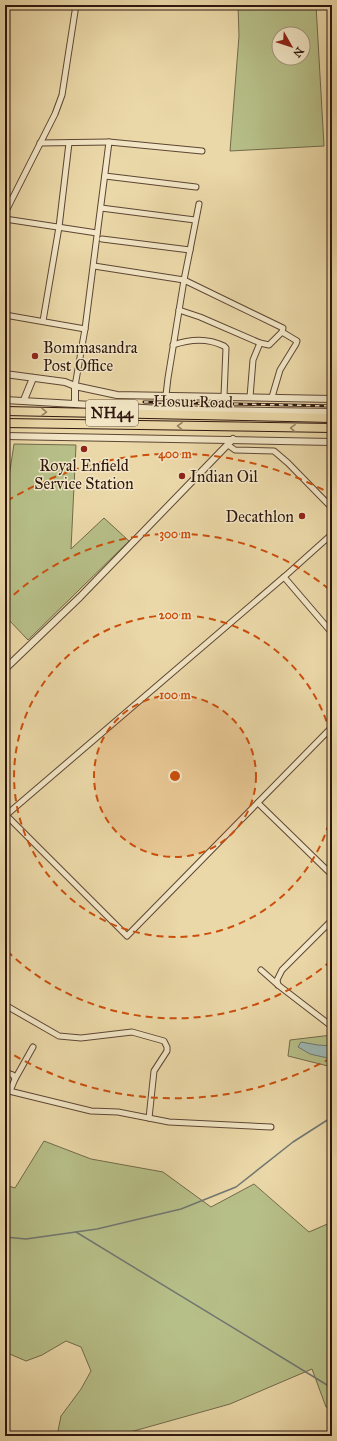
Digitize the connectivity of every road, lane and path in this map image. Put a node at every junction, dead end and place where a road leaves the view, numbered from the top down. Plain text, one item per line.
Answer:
1 (76, 5) edge
2 (110, 142) junction
3 (40, 143) junction
4 (69, 143) junction
5 (202, 152) dead end
6 (105, 176) junction
7 (196, 187) dead end
8 (199, 204) dead end
9 (101, 208) junction
10 (5, 213) edge
11 (5, 218) edge
12 (195, 220) junction
13 (59, 227) junction
14 (97, 233) junction
15 (102, 239) dead end
16 (190, 250) junction
17 (94, 266) junction
18 (184, 280) junction
19 (179, 310) junction
20 (5, 314) edge
21 (43, 321) junction
22 (85, 328) junction
23 (282, 332) junction
24 (260, 343) junction
25 (173, 345) junction
26 (5, 374) edge
27 (33, 378) junction
28 (75, 386) junction
29 (117, 395) junction
30 (166, 395) junction
31 (224, 396) junction
32 (250, 397) junction
33 (272, 397) junction
34 (332, 398) edge
35 (5, 400) edge
36 (24, 400) junction
37 (75, 403) junction
38 (116, 406) junction
39 (5, 411) edge
40 (332, 412) edge
41 (332, 418) edge
42 (5, 423) edge
43 (332, 428) edge
44 (5, 436) edge
45 (233, 439) junction
46 (332, 442) edge
47 (228, 445) junction
48 (332, 508) edge
49 (332, 534) edge
50 (284, 577) junction
51 (332, 633) edge
52 (5, 669) edge
53 (332, 727) edge
54 (258, 803) junction
55 (5, 815) edge
56 (332, 875) edge
57 (332, 920) edge
58 (261, 970) dead end
59 (278, 985) junction
60 (5, 1004) edge
61 (330, 1025) dead end
62 (33, 1047) dead end
63 (5, 1072) edge
64 (15, 1078) junction
65 (7, 1091) edge
66 (149, 1118) junction
67 (271, 1127) dead end

1 - 3 street
2 - 4 street
2 - 5 street
2 - 6 street
3 - 4 street
3 - 10 street
4 - 13 street
6 - 7 street
6 - 9 street
8 - 12 street
9 - 12 street
9 - 14 street
11 - 13 street
12 - 16 street
13 - 14 street
13 - 21 street
14 - 17 street
15 - 16 street
16 - 18 street
17 - 18 street
17 - 22 street
18 - 19 street
18 - 23 street
19 - 24 street
19 - 25 street
20 - 21 street
21 - 22 street
22 - 28 street
23 - 24 street
23 - 33 street
24 - 32 street
25 - 30 street
25 - 31 street
26 - 27 street
27 - 28 street
27 - 36 street
28 - 29 street
28 - 37 street
29 - 30 street
29 - 38 street
30 - 31 street
31 - 32 street
32 - 33 street
33 - 34 street
35 - 36 street
36 - 37 street
37 - 38 street
38 - 40 street
39 -> 41 highway, Hosur Road / NH44
43 -> 42 highway, Hosur Road / NH44
44 - 45 street
45 - 46 street
45 - 47 street
47 - 48 street
47 - 52 street
49 - 50 street
50 - 51 street
50 - 55 street
53 - 54 street
54 - 55 street
54 - 56 street
57 - 59 street
58 - 59 street
59 - 61 street
60 - 66 street
62 - 64 street
63 - 64 street
64 - 65 street
65 - 66 street
66 - 67 street

